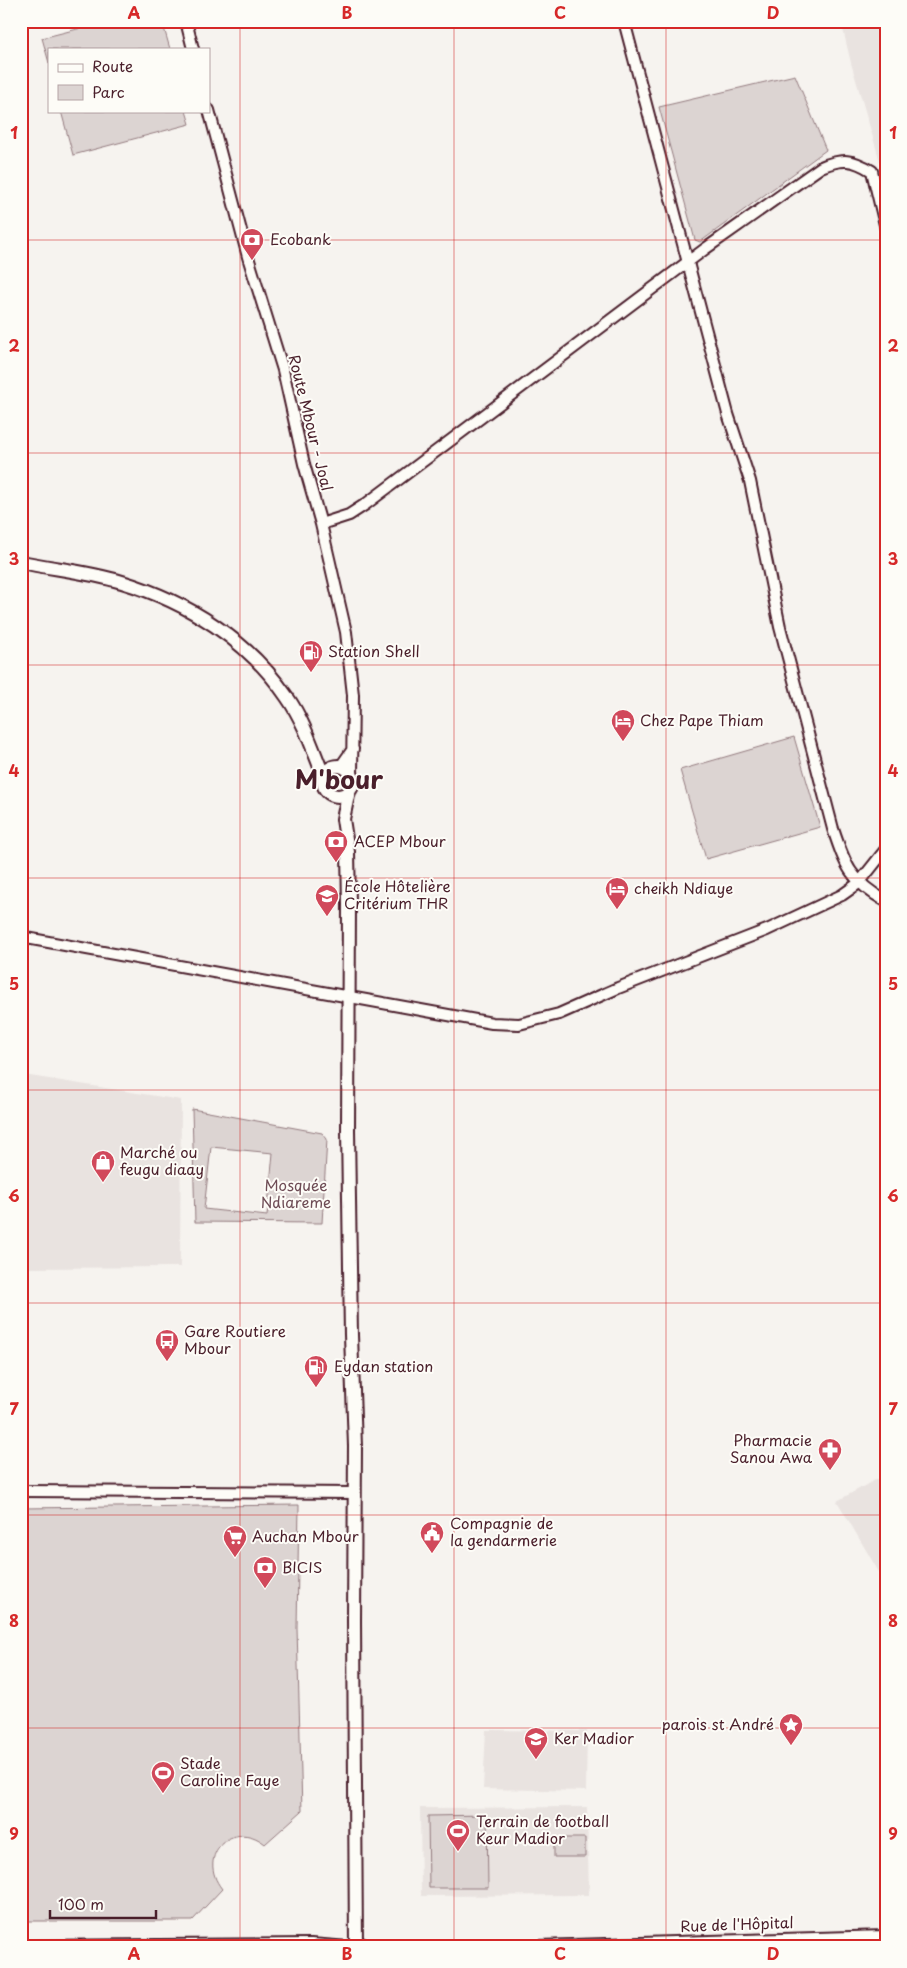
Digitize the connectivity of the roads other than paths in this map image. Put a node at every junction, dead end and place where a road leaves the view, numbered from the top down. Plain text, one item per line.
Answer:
1 (186, 21) edge
2 (624, 21) edge
3 (193, 48) edge
4 (210, 112) edge
5 (886, 229) edge
6 (689, 263) junction
7 (321, 524) junction
8 (21, 562) edge
9 (353, 749) junction
10 (332, 770) junction
11 (352, 775) junction
12 (349, 791) junction
13 (329, 793) junction
14 (343, 819) junction
15 (886, 849) edge
16 (859, 883) junction
17 (886, 901) edge
18 (21, 937) edge
19 (349, 996) junction
20 (21, 1491) edge
21 (355, 1494) junction
22 (886, 1936) edge
23 (354, 1945) edge
24 (21, 1946) edge
25 (369, 1947) edge
26 (500, 1947) edge

1 - 3 main road
2 - 6 main road
4 - 7 main road, Route Mbour - Joal
5 - 6 main road
6 - 7 main road
6 - 16 main road
7 - 9 main road, Route Mbour - Joal
8 - 10 highway
9 - 10 main road
9 - 11 main road, Route Mbour - Joal
10 - 11 highway
10 - 13 highway
11 - 12 highway
12 - 13 highway
12 - 14 highway
13 - 14 highway
14 - 19 highway
15 - 16 main road
16 - 17 main road
16 - 19 main road
18 - 19 main road
19 - 21 highway
20 - 21 main road
21 - 23 highway
22 - 26 main road, Rue de l'Hôpital
23 - 24 main road
23 - 25 main road

